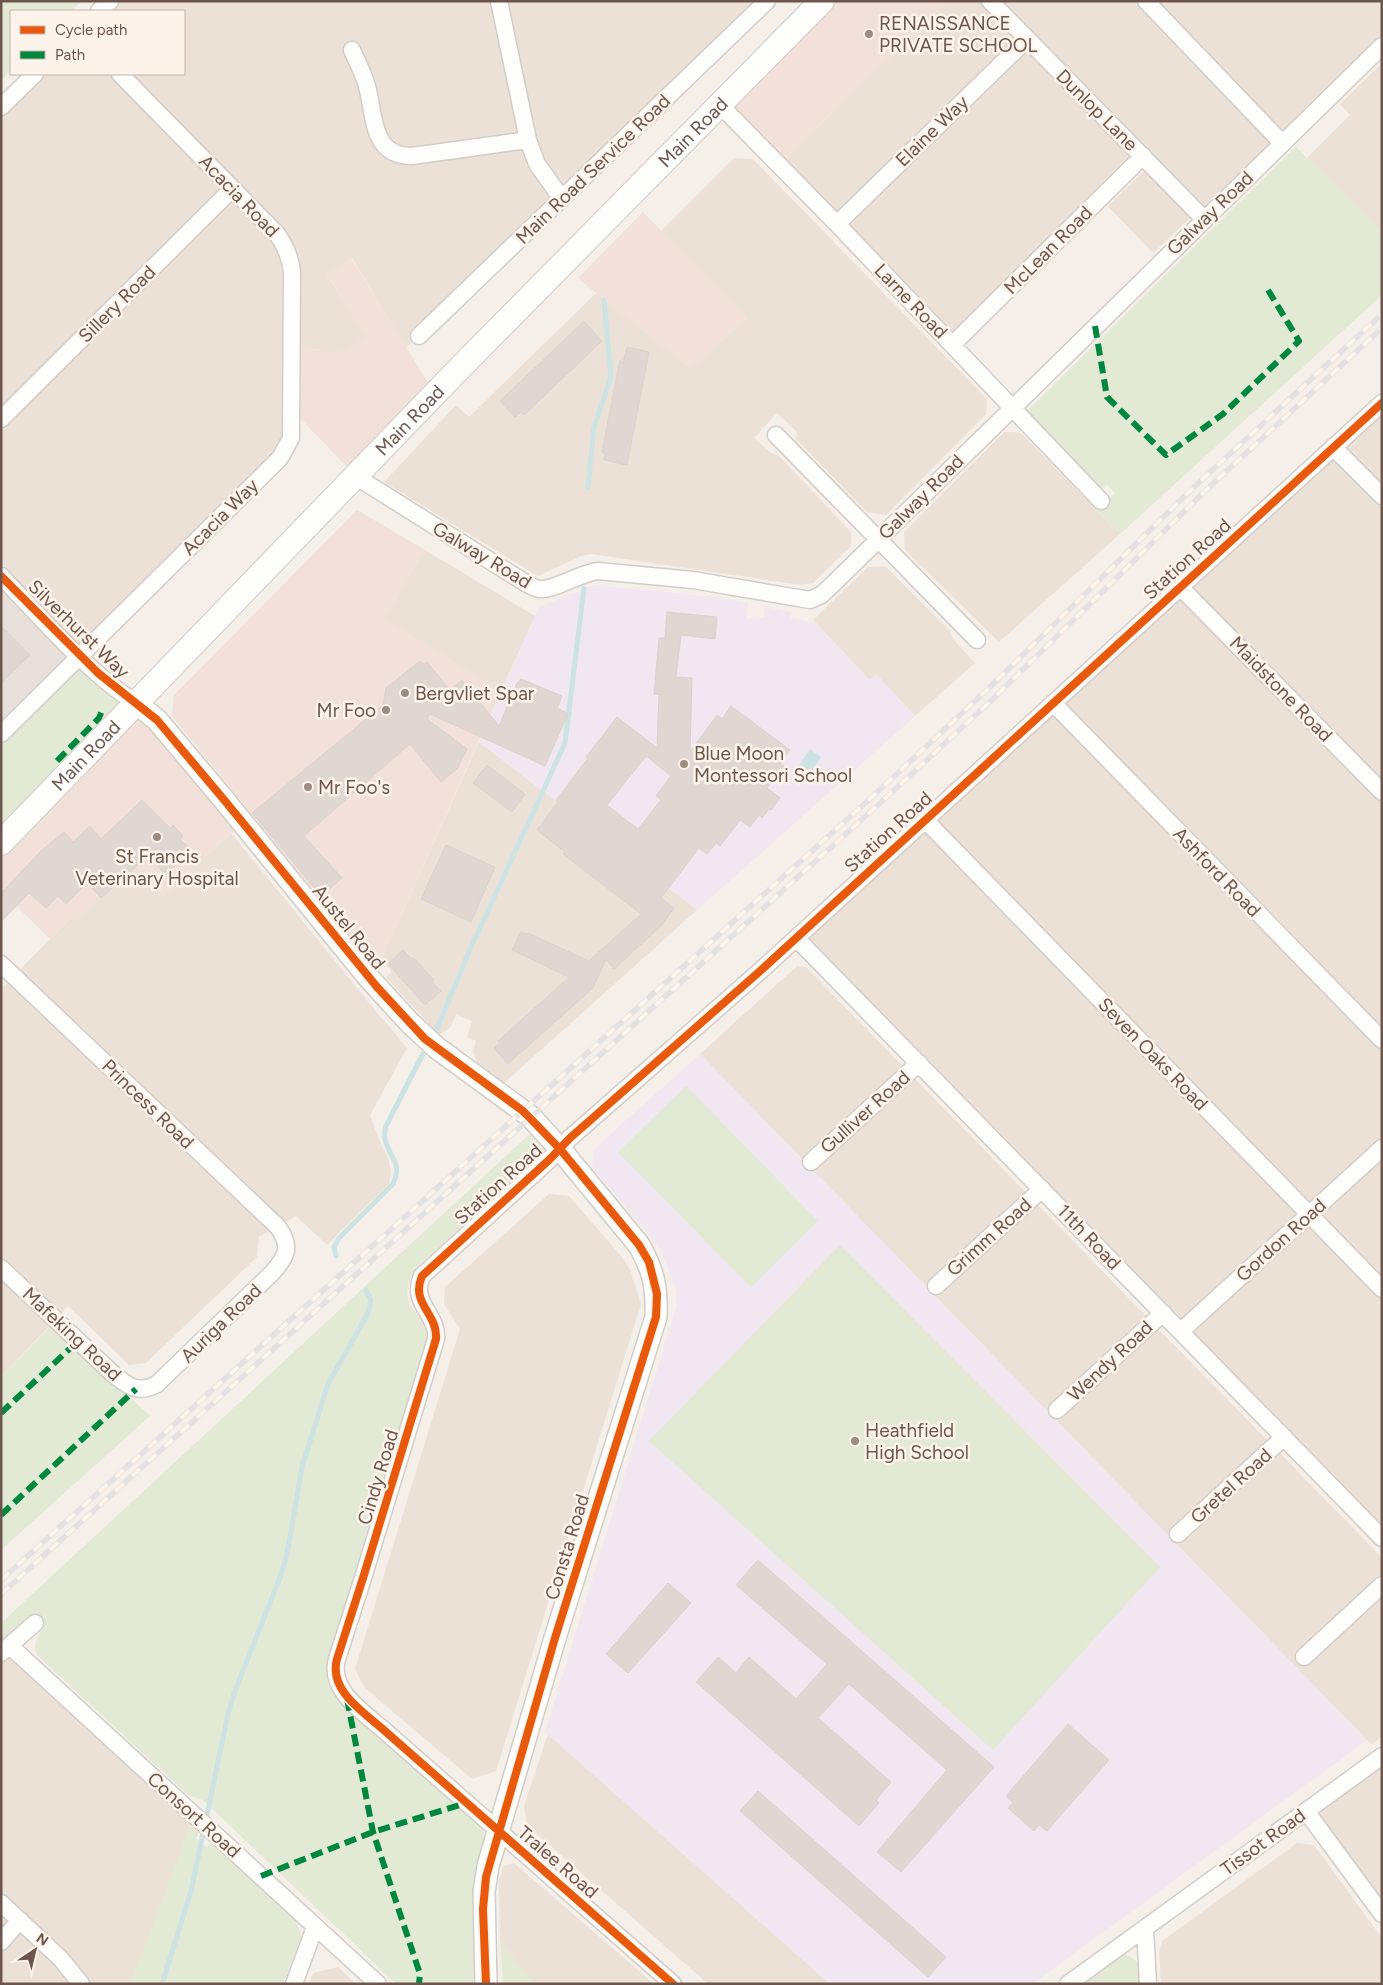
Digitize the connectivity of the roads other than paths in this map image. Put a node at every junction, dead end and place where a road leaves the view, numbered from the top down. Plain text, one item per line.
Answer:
1 (110, 1) edge
2 (499, 1) edge
3 (767, 1) edge
4 (822, 1) edge
5 (990, 1) edge
6 (1146, 1) edge
7 (100, 10) edge
8 (1027, 39) junction
9 (1382, 46) edge
10 (352, 50) dead end
11 (34, 75) edge
12 (121, 75) edge
13 (719, 104) junction
14 (1, 107) edge
15 (528, 140) junction
16 (1282, 143) junction
17 (1142, 156) junction
18 (232, 189) junction
19 (562, 199) junction
20 (1204, 219) junction
21 (837, 224) junction
22 (419, 336) dead end
23 (952, 344) junction
24 (292, 347) joint
25 (1382, 403) edge
26 (1011, 408) junction
27 (1, 419) edge
28 (776, 435) dead end
29 (1334, 447) junction
30 (355, 476) junction
31 (1382, 496) edge
32 (1101, 501) dead end
33 (878, 539) junction
34 (1, 576) edge
35 (1180, 587) junction
36 (977, 640) dead end
37 (80, 656) junction
38 (136, 703) junction
39 (1053, 703) junction
40 (1, 734) edge
41 (1382, 792) edge
42 (925, 820) junction
43 (1, 844) edge
44 (796, 938) junction
45 (1, 964) edge
46 (1382, 1040) edge
47 (919, 1063) junction
48 (1382, 1148) edge
49 (560, 1149) junction
50 (811, 1162) dead end
51 (1042, 1189) junction
52 (1309, 1214) junction
53 (287, 1250) joint
54 (1, 1268) edge
55 (419, 1286) joint
56 (936, 1286) dead end
57 (1382, 1289) edge
58 (1163, 1313) junction
59 (1181, 1331) junction
60 (147, 1390) joint
61 (1057, 1410) dead end
62 (1284, 1437) junction
63 (1178, 1534) dead end
64 (1382, 1538) edge
65 (1382, 1585) edge
66 (35, 1623) dead end
67 (5, 1649) edge
68 (1304, 1657) dead end
69 (336, 1680) joint
70 (1382, 1756) edge
71 (1306, 1811) junction
72 (499, 1832) junction
73 (1, 1904) edge
74 (1382, 1914) edge
75 (20, 1920) junction
76 (315, 1927) junction
77 (1145, 1928) junction
78 (1, 1942) edge
79 (81, 1984) edge
80 (294, 1984) edge
81 (378, 1984) edge
82 (486, 1984) edge
83 (673, 1984) edge
84 (1068, 1984) edge
85 (1148, 1984) edge

1 - 7 street
2 - 15 street
3 - 19 street, Main Road Service Road
4 - 13 main road, Main Road
5 - 8 street, Dunlop Lane
6 - 16 street
8 - 17 street, Dunlop Lane
8 - 21 street, Elaine Way
9 - 16 street, Galway Road
10 - 15 street
11 - 14 street
12 - 18 street, Acacia Road
13 - 21 street, Larne Road
13 - 30 main road, Main Road
15 - 19 street
16 - 20 street, Galway Road
17 - 20 street, Dunlop Lane
17 - 23 street, McLean Road
18 - 24 street, Acacia Road
18 - 27 street, Sillery Road
19 - 22 street, Main Road Service Road
20 - 26 street, Galway Road
21 - 23 street, Larne Road
23 - 26 street, Larne Road
24 - 37 street, Acacia Way
25 - 29 street, Station Road
26 - 32 street, Larne Road
26 - 33 street, Galway Road
28 - 33 street
29 - 31 street
29 - 35 street, Station Road
30 - 33 street, Galway Road
30 - 38 main road, Main Road
33 - 36 street
34 - 37 street, Silverhurst Way
35 - 39 street, Station Road
35 - 41 street, Maidstone Road
37 - 38 street, Silverhurst Way
37 - 40 street, Acacia Way
38 - 43 main road, Main Road
38 - 49 street, Austel Road
39 - 42 street, Station Road
39 - 46 street, Ashford Road
42 - 44 street, Station Road
42 - 52 street, Seven Oaks Road
44 - 47 street, 11th Road
44 - 49 street, Station Road
45 - 53 street, Princess Road
47 - 50 street, Gulliver Road
47 - 51 street, 11th Road
48 - 52 street, Gordon Road
49 - 55 street, Station Road
49 - 72 street, Consta Road
51 - 56 street, Grimm Road
51 - 58 street, 11th Road
52 - 57 street, Seven Oaks Road
52 - 59 street, Gordon Road
53 - 60 street, Auriga Road
54 - 60 street, Mafeking Road
55 - 69 street, Cindy Road
58 - 59 street, 11th Road
58 - 61 street, Wendy Road
59 - 62 street, 11th Road
62 - 63 street, Gretel Road
62 - 64 street, 11th Road
65 - 68 street
66 - 67 street
67 - 76 street, Consort Road
69 - 72 street, Tralee Road
70 - 71 street, Tissot Road
71 - 74 street
71 - 77 street, Tissot Road
72 - 82 street, Consta Road
72 - 83 street, Tralee Road
73 - 75 street
75 - 78 street
75 - 79 street
76 - 80 street
76 - 81 street, Consort Road
77 - 84 street, Tissot Road
77 - 85 street

